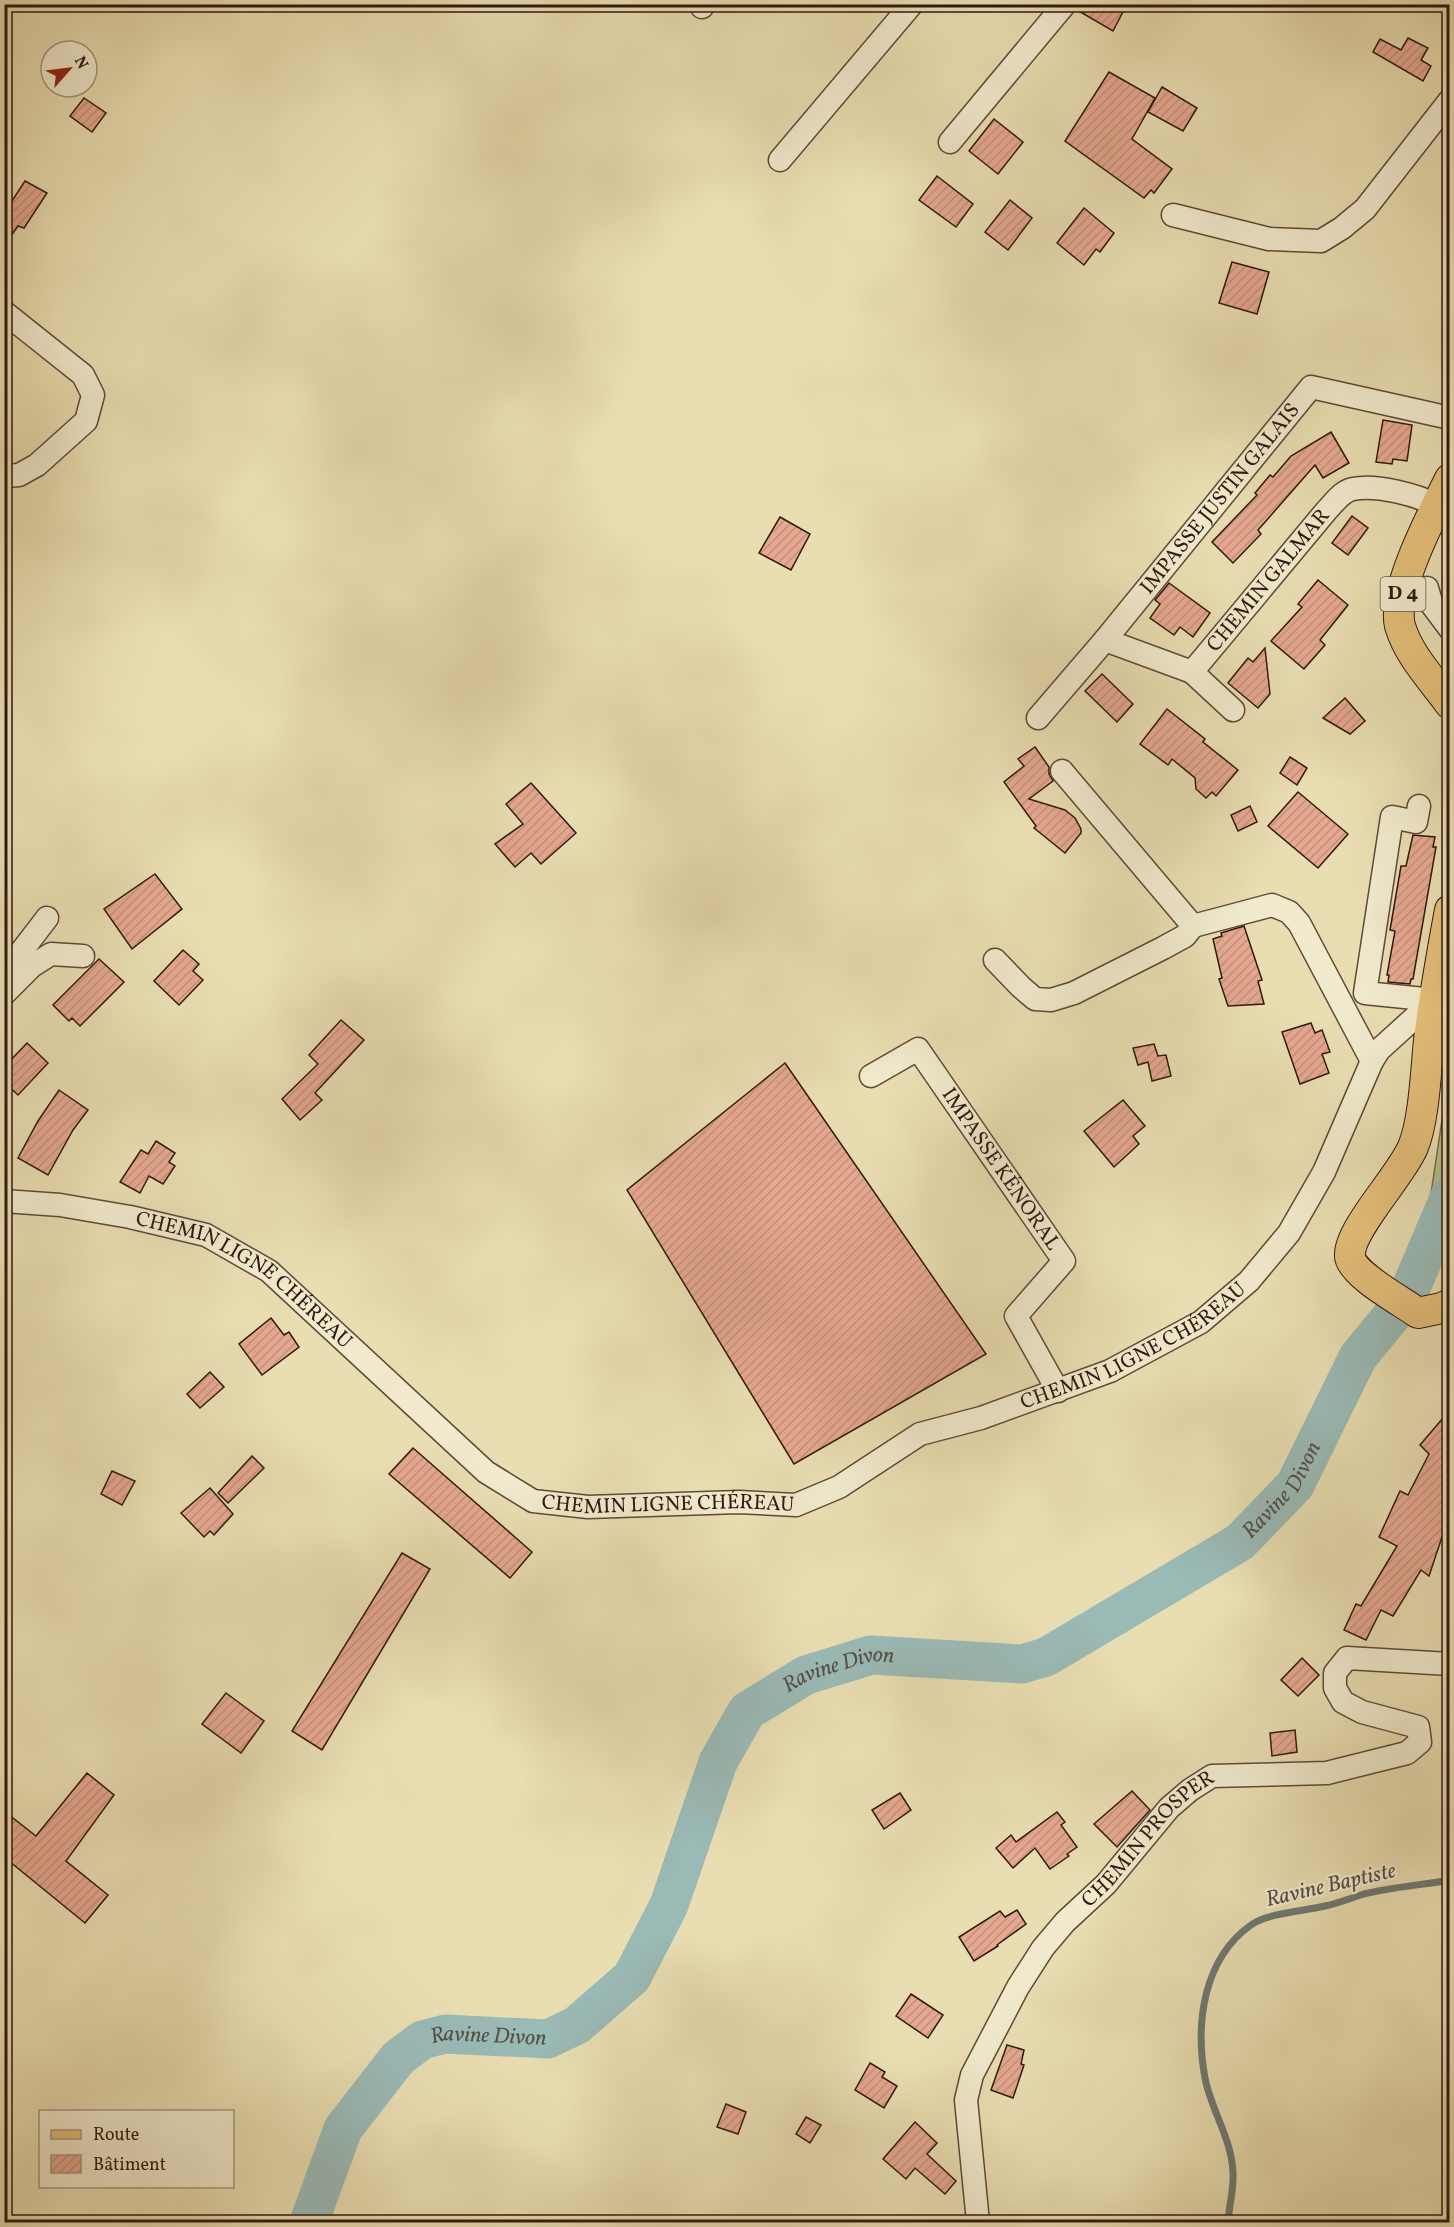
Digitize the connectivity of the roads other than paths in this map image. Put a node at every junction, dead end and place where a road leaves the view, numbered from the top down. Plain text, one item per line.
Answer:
1 (912, 4) edge
2 (1065, 4) edge
3 (1449, 100) edge
4 (950, 142) dead end
5 (780, 160) dead end
6 (1173, 215) dead end
7 (4, 312) edge
8 (1449, 418) edge
9 (4, 476) edge
10 (1443, 492) edge
11 (1417, 583) junction
12 (1449, 598) edge
13 (1449, 629) edge
14 (1105, 640) junction
15 (1192, 672) junction
16 (1449, 704) edge
17 (1233, 710) dead end
18 (1038, 718) dead end
19 (1062, 771) dead end
20 (1419, 806) dead end
21 (1449, 909) edge
22 (47, 918) dead end
23 (1193, 926) junction
24 (83, 956) dead end
25 (995, 960) dead end
26 (4, 974) edge
27 (4, 994) edge
28 (1434, 1000) junction
29 (1372, 1061) junction
30 (871, 1076) dead end
31 (4, 1201) edge
32 (1449, 1304) edge
33 (1058, 1391) junction
34 (1449, 1664) edge
35 (978, 2223) edge

1 - 5 street
2 - 4 street
3 - 6 street
7 - 9 street
8 - 14 street, IMPASSE JUSTIN GALAIS
10 - 11 main road, D 4
10 - 15 street, CHEMIN GALMAR
11 - 12 street
11 - 13 street
11 - 16 main road, D 4
14 - 15 street, CHEMIN GALMAR
14 - 18 street, IMPASSE JUSTIN GALAIS
15 - 17 street
19 - 23 street
20 - 28 street
21 - 28 main road
22 - 26 street
23 - 25 street
23 - 29 street
24 - 27 street
28 - 29 street, CHEMIN LIGNE CHÉREAU
28 - 32 main road
29 - 33 street, CHEMIN LIGNE CHÉREAU
30 - 33 street, IMPASSE KÉNORAL
31 - 33 street, CHEMIN LIGNE CHÉREAU
34 - 35 street, CHEMIN PROSPER

